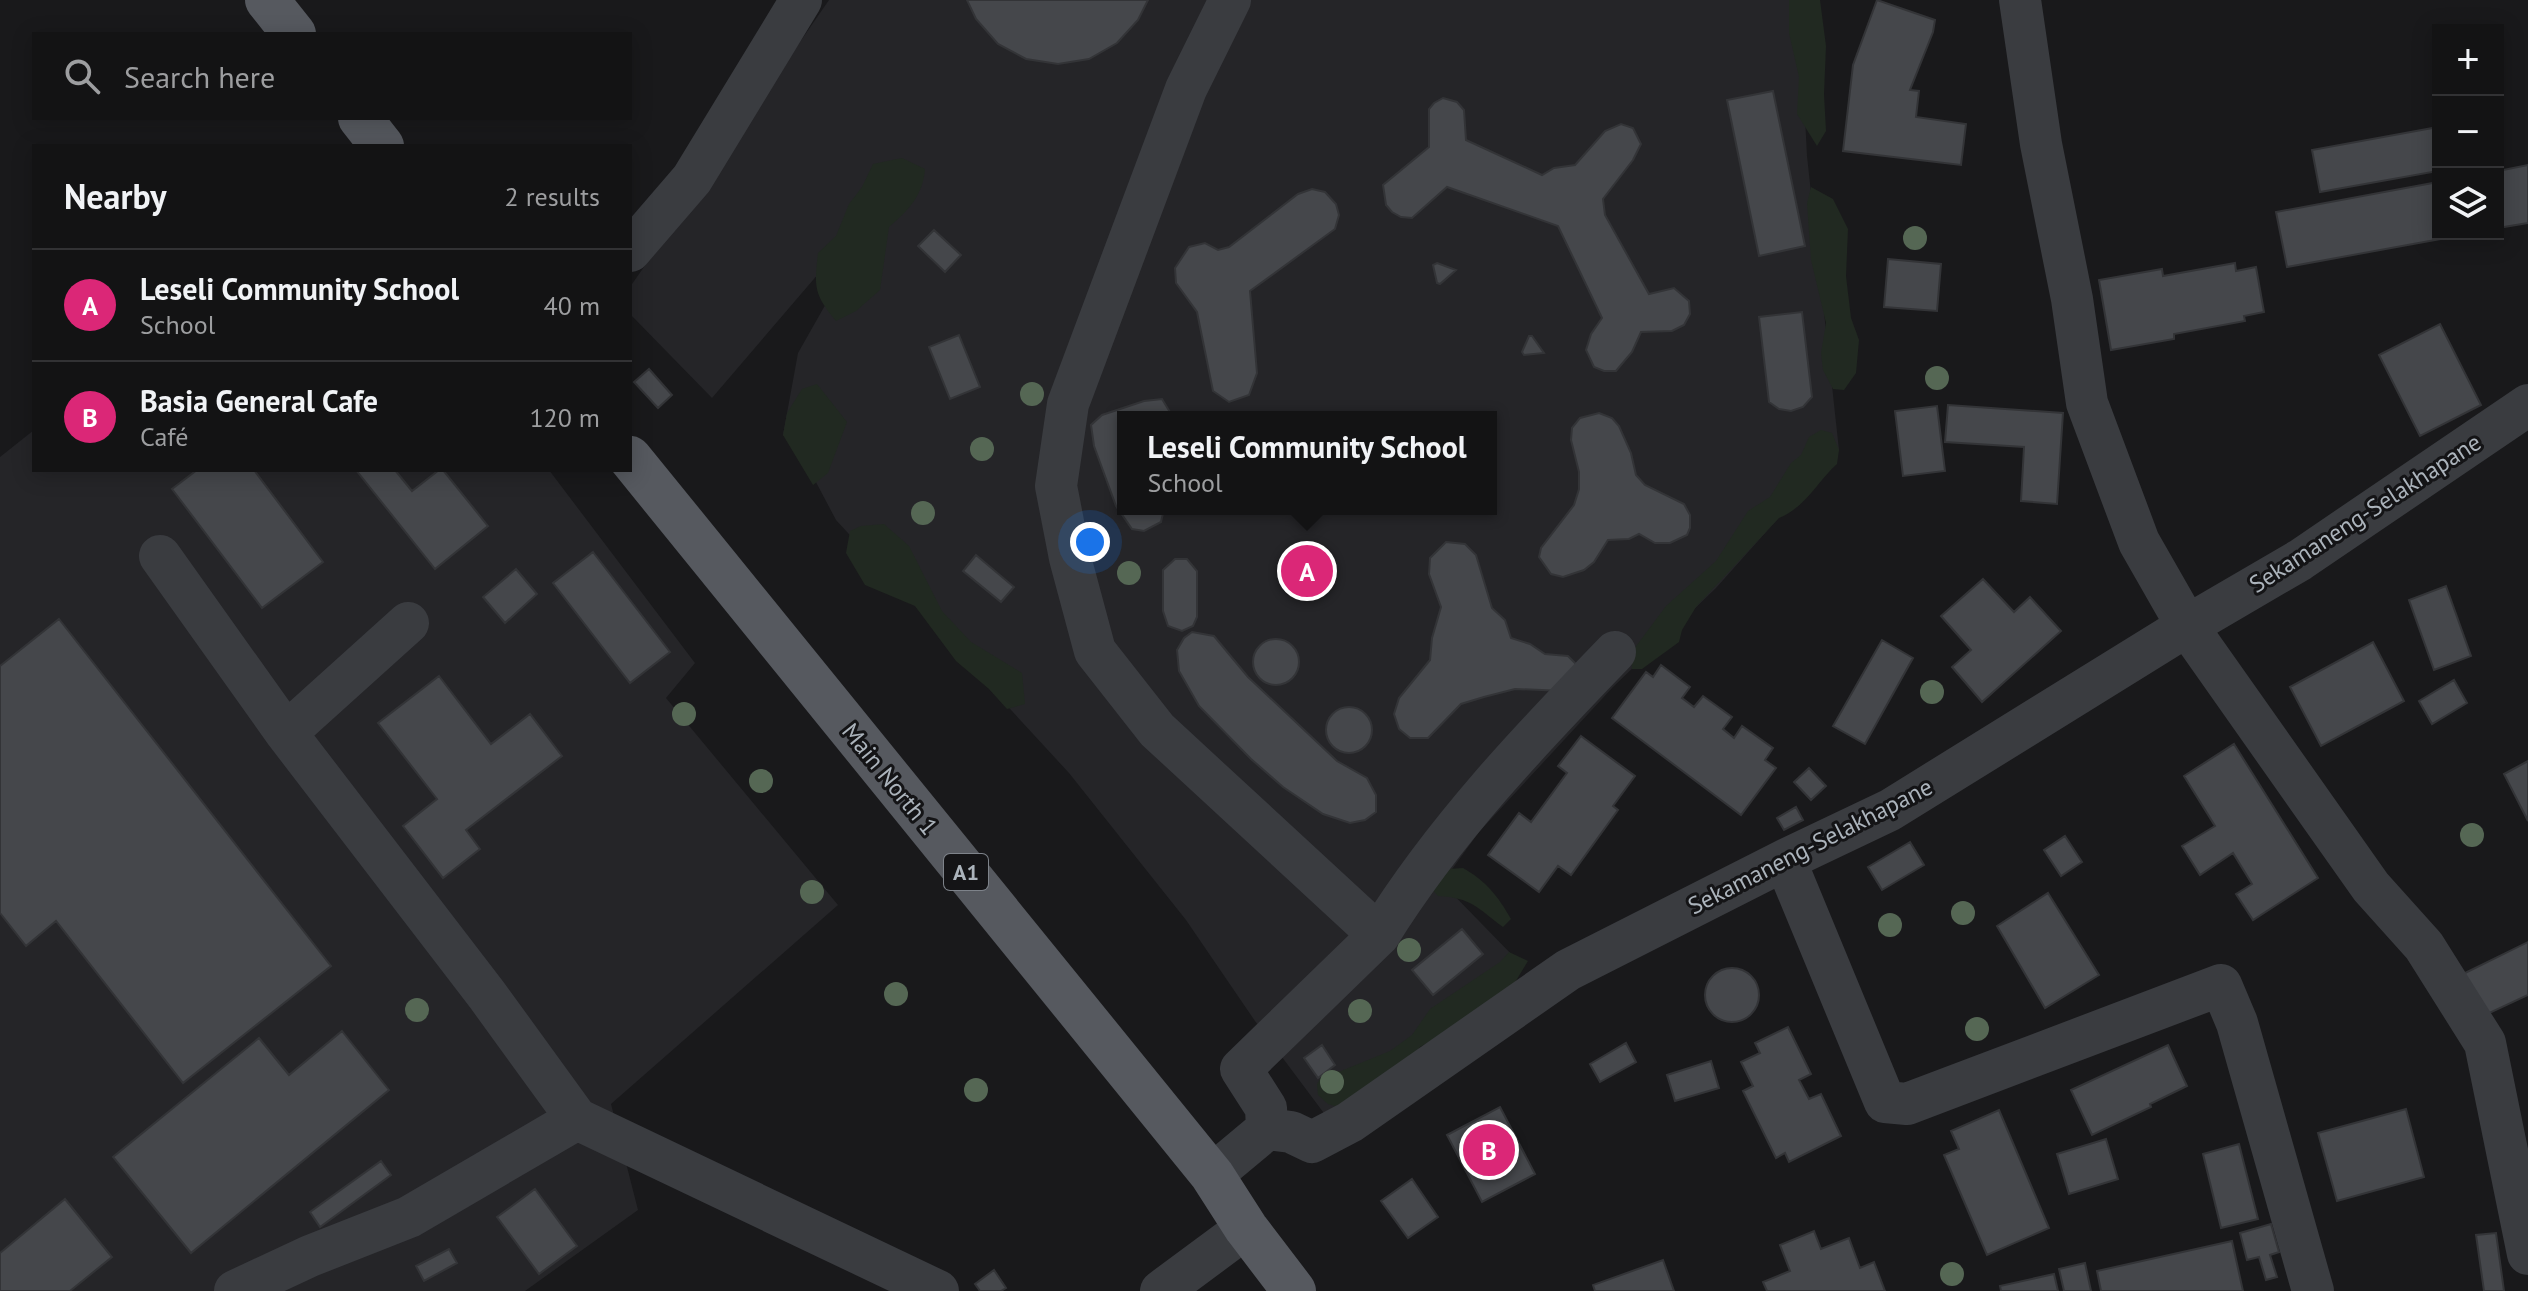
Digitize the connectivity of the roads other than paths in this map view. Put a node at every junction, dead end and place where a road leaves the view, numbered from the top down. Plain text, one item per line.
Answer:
1 (267, 0) edge
2 (801, 0) edge
3 (1230, 0) edge
4 (2020, 0) edge
5 (292, 32) edge
6 (362, 120) edge
7 (380, 144) edge
8 (632, 249) edge
9 (2528, 405) edge
10 (632, 460) edge
11 (160, 556) dead end
12 (408, 623) dead end
13 (2187, 626) junction
14 (1615, 652) dead end
15 (286, 733) junction
16 (1785, 860) junction
17 (1379, 935) junction
18 (577, 1119) junction
19 (1267, 1129) junction
20 (1212, 1175) junction
21 (1246, 1228) junction
22 (2528, 1254) edge
23 (235, 1291) edge
24 (938, 1291) edge
25 (1161, 1291) edge
26 (1294, 1291) edge
27 (2313, 1291) edge

1 - 5 main road
2 - 8 street
3 - 17 street
4 - 13 street
6 - 7 main road
9 - 13 street, Sekamaneng-Selakhapane
10 - 20 main road, Main North 1 / A1
11 - 15 street
12 - 15 street
13 - 16 street, Sekamaneng-Selakhapane
13 - 22 street
14 - 17 street
15 - 18 street
16 - 19 street, Sekamaneng-Selakhapane
16 - 27 street
17 - 19 street
18 - 23 street
18 - 24 street
19 - 20 street
20 - 21 main road, Main North 1 / A1
21 - 25 street
21 - 26 main road, Main North 1 / A1

